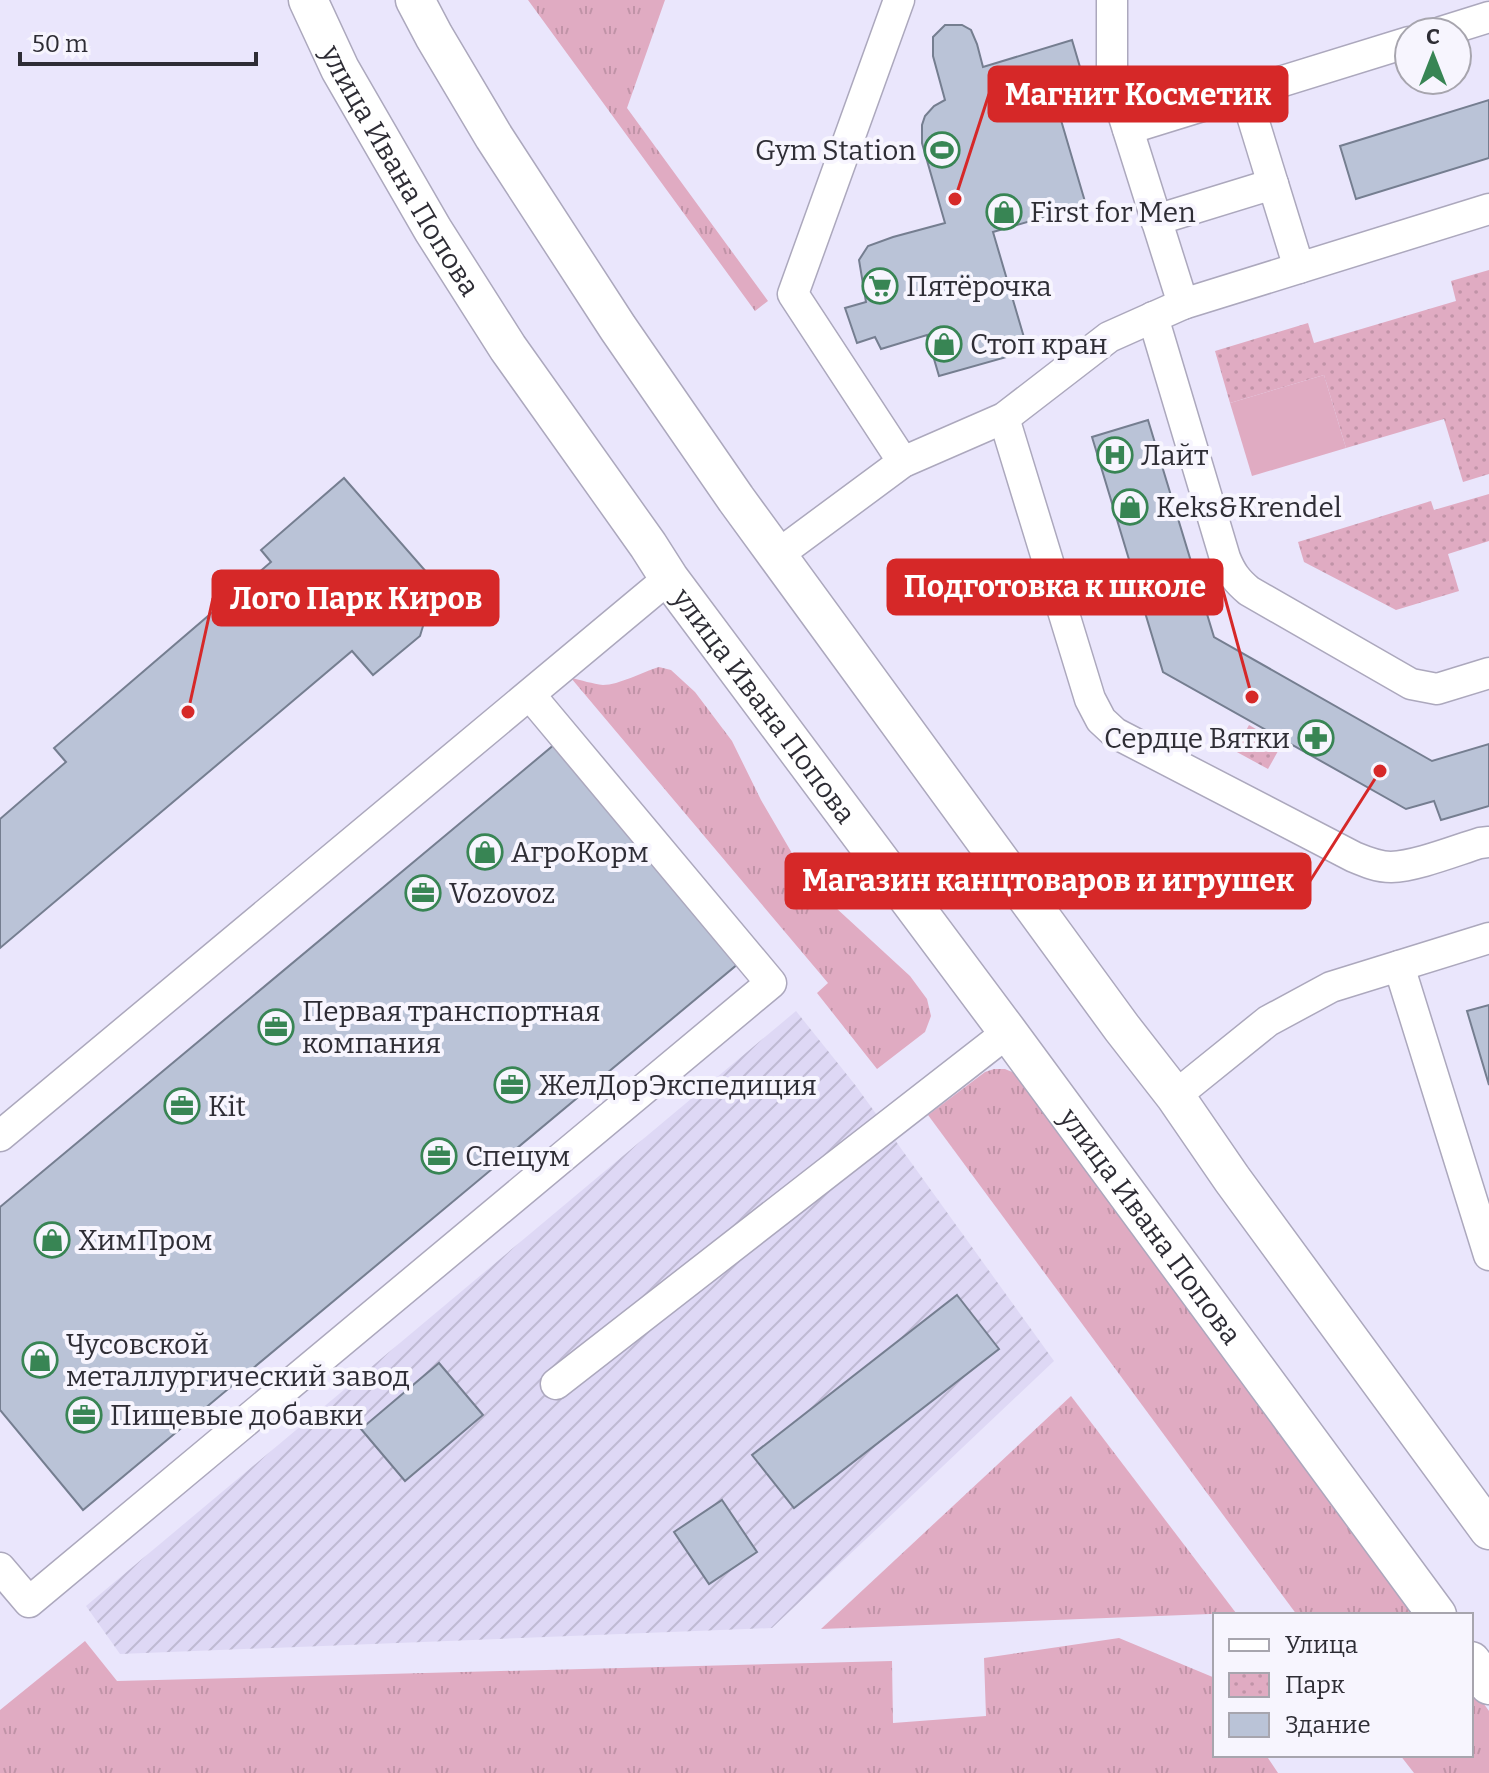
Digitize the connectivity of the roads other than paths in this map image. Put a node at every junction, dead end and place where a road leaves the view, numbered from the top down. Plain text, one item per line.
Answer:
1 (308, 0) edge
2 (415, 0) edge
3 (899, 0) edge
4 (1112, 0) edge
5 (1393, 47) edge
6 (1245, 93) junction
7 (1128, 129) junction
8 (1273, 184) junction
9 (1489, 209) edge
10 (1156, 220) junction
11 (1299, 268) junction
12 (1183, 304) junction
13 (1153, 317) junction
14 (1004, 418) junction
15 (903, 462) junction
16 (776, 556) junction
17 (669, 578) junction
18 (1489, 673) edge
19 (530, 695) junction
20 (1489, 842) edge
21 (1489, 938) edge
22 (1399, 966) junction
23 (1008, 1032) junction
24 (1175, 1096) junction
25 (0, 1136) edge
26 (1489, 1255) edge
27 (556, 1384) dead end
28 (1489, 1530) edge
29 (0, 1568) edge
30 (1436, 1613) edge
31 (1473, 1664) edge
32 (1489, 1685) edge

1 - 17 main road, улица Ивана Попова
2 - 16 main road
3 - 15 lane
4 - 7 lane
5 - 6 lane
6 - 7 lane
6 - 8 lane
7 - 10 lane
8 - 10 lane
8 - 11 lane
9 - 11 lane
10 - 12 lane
11 - 12 lane
12 - 13 lane
13 - 14 lane
13 - 18 lane
14 - 15 lane
14 - 20 lane
15 - 16 lane
16 - 24 main road
17 - 19 lane
17 - 23 main road, улица Ивана Попова
19 - 25 lane
19 - 29 lane
21 - 22 lane
22 - 24 lane
22 - 26 lane
23 - 27 lane
23 - 30 main road, улица Ивана Попова
24 - 28 main road
31 - 32 main road

